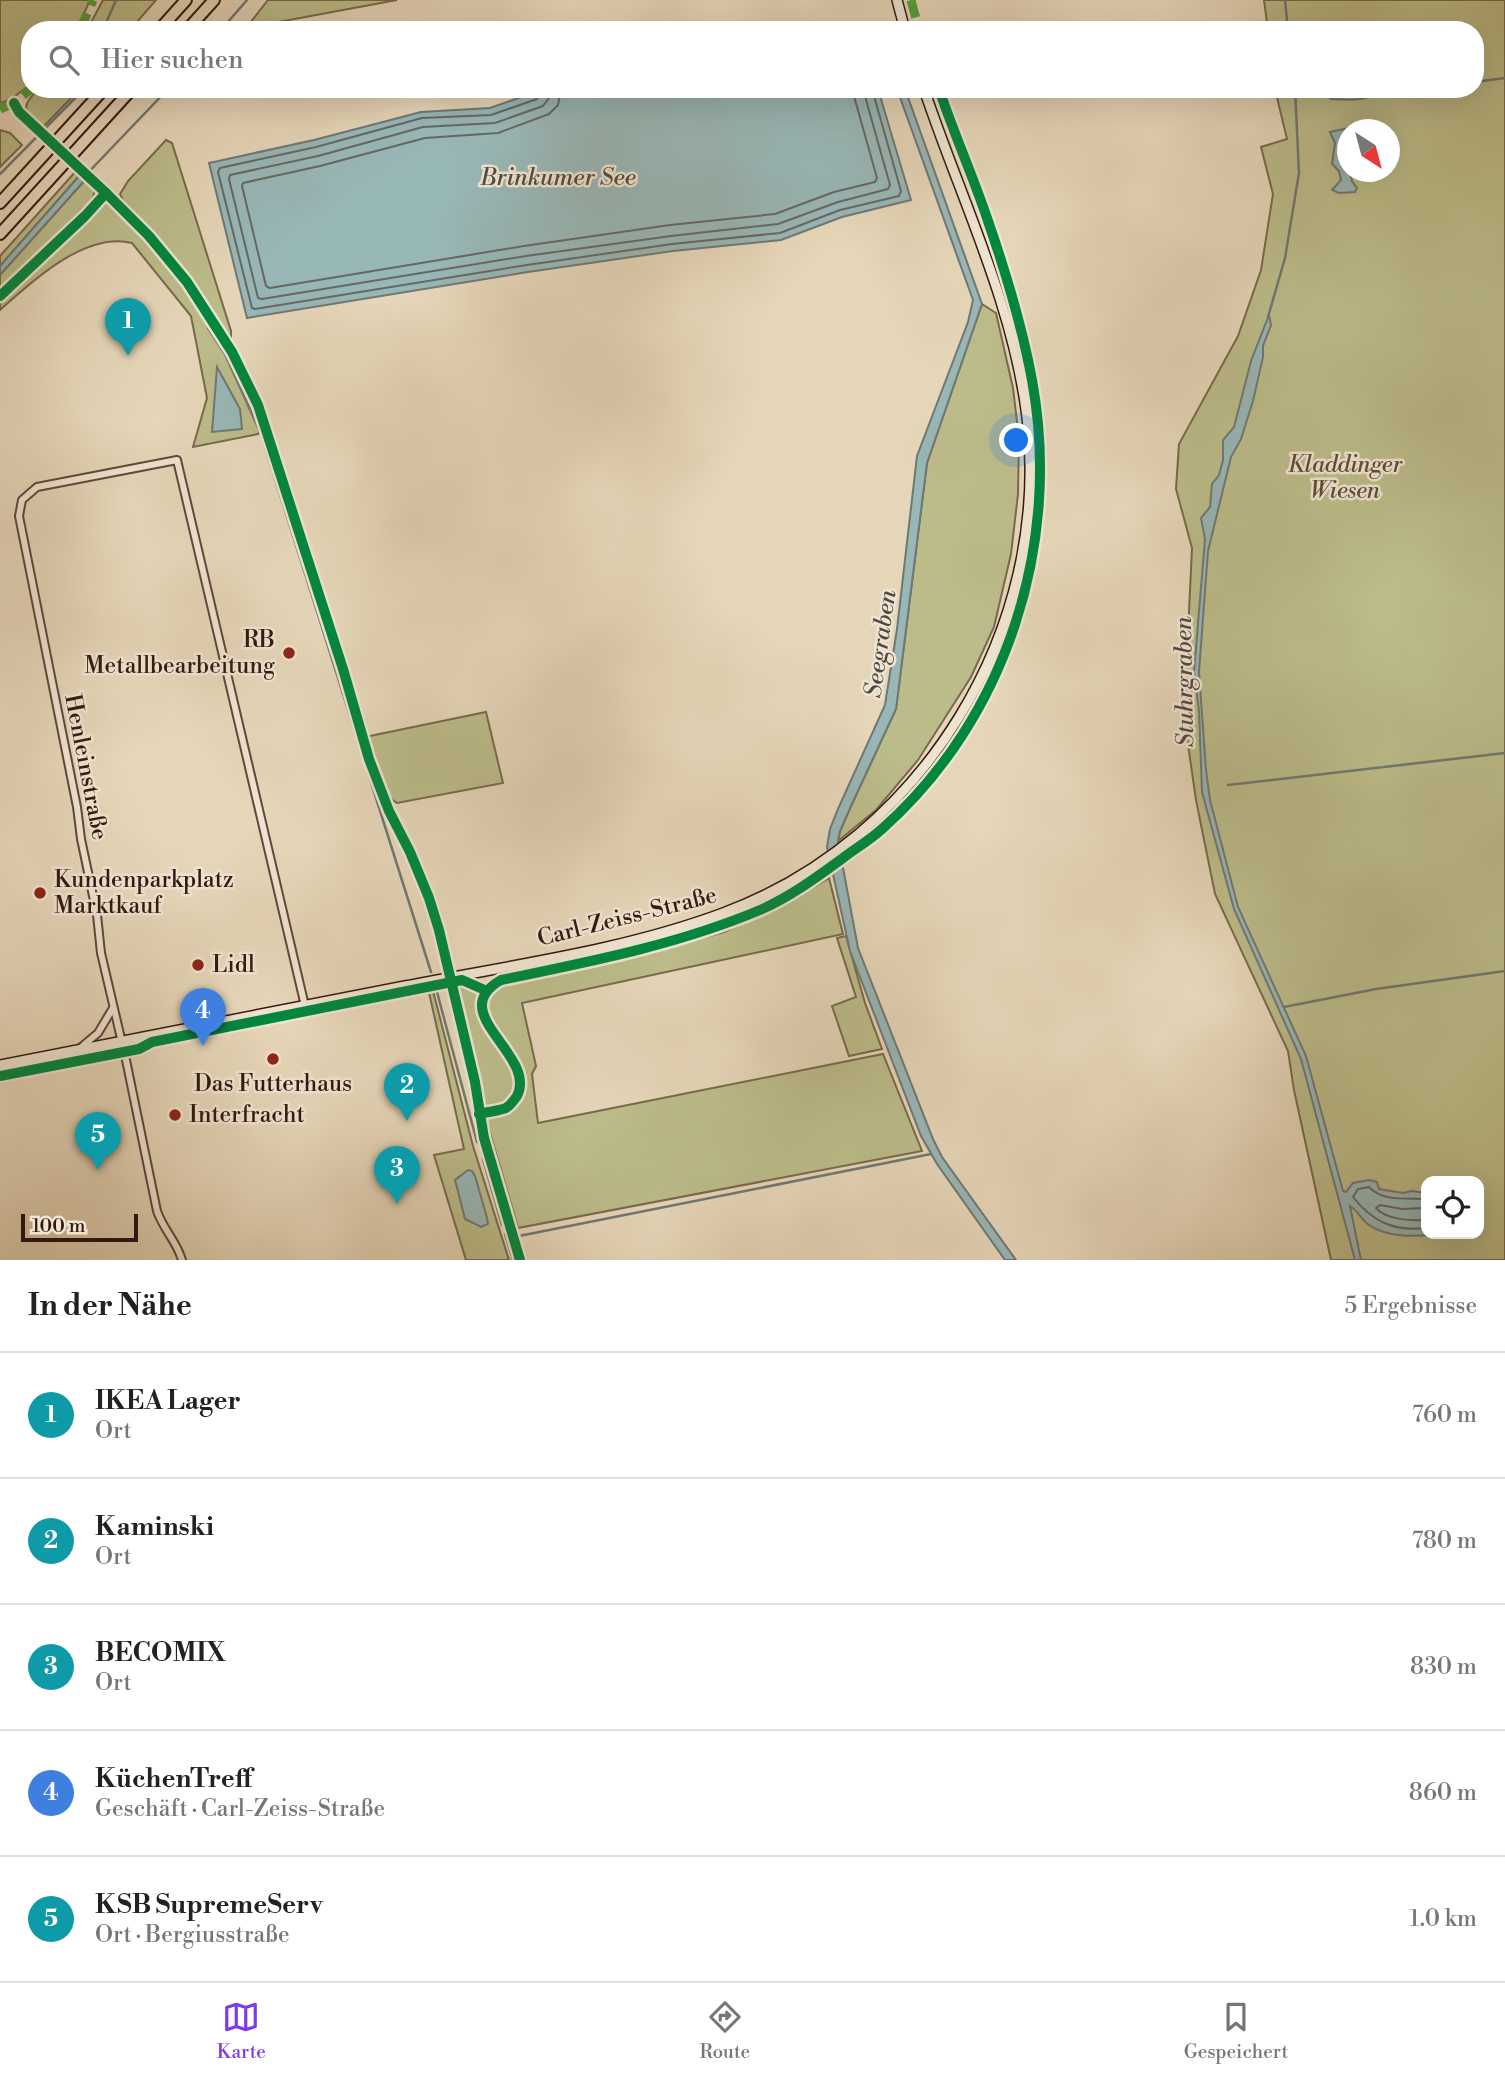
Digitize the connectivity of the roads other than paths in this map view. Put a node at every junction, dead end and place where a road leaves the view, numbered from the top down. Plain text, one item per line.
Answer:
1 (186, 0) edge
2 (214, 0) edge
3 (897, 0) edge
4 (167, 21) edge
5 (195, 21) edge
6 (903, 21) edge
7 (96, 98) edge
8 (124, 98) edge
9 (927, 98) edge
10 (0, 203) edge
11 (0, 234) edge
12 (305, 1006) junction
13 (113, 1008) junction
14 (120, 1041) junction
15 (79, 1049) junction
16 (0, 1065) edge
17 (182, 1260) edge

1 - 4 highway
2 - 5 highway
3 - 6 main road
7 - 10 highway
8 - 11 highway
9 - 12 main road, Carl-Zeiss-Straße
12 - 13 street, Henleinstraße
12 - 14 main road, Carl-Zeiss-Straße
13 - 14 street, Henleinstraße
13 - 15 street
14 - 15 main road, Carl-Zeiss-Straße
14 - 17 street, Henleinstraße
15 - 16 main road, Carl-Zeiss-Straße

